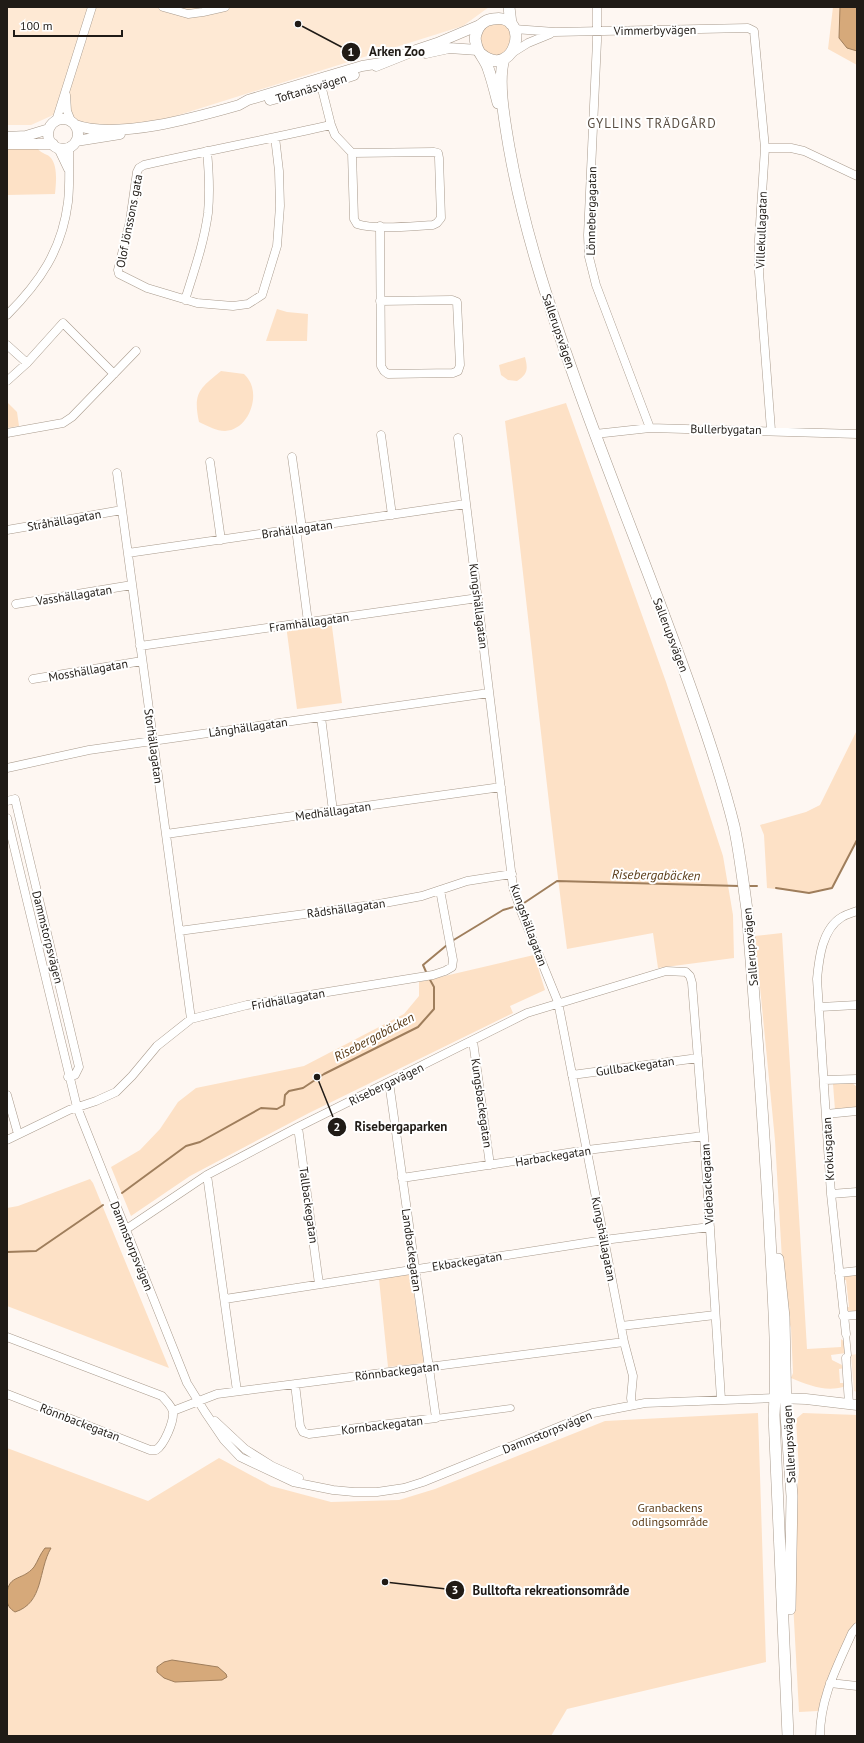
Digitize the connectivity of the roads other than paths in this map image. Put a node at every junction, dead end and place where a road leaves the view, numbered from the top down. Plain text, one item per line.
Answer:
1 (92, 7) edge
2 (163, 7) edge
3 (225, 7) edge
4 (496, 7) edge
5 (509, 7) edge
6 (597, 7) edge
7 (486, 21) junction
8 (513, 26) junction
9 (597, 31) junction
10 (754, 31) joint
11 (555, 32) junction
12 (479, 52) junction
13 (508, 56) junction
14 (398, 57) junction
15 (320, 82) junction
16 (66, 86) junction
17 (73, 123) junction
18 (52, 125) junction
19 (330, 125) junction
20 (139, 128) junction
21 (506, 132) junction
22 (7, 137) edge
23 (275, 137) junction
24 (7, 144) edge
25 (73, 144) junction
26 (56, 146) junction
27 (765, 148) junction
28 (207, 151) junction
29 (352, 153) junction
30 (69, 171) junction
31 (857, 176) edge
32 (380, 226) junction
33 (185, 300) junction
34 (380, 301) junction
35 (7, 315) edge
36 (7, 345) edge
37 (136, 350) dead end
38 (27, 363) junction
39 (114, 374) junction
40 (7, 382) edge
41 (650, 428) junction
42 (771, 430) junction
43 (7, 433) edge
44 (595, 434) junction
45 (857, 434) edge
46 (381, 435) dead end
47 (458, 438) dead end
48 (292, 457) dead end
49 (210, 462) dead end
50 (117, 472) dead end
51 (466, 504) junction
52 (122, 510) junction
53 (392, 515) junction
54 (299, 528) junction
55 (7, 530) edge
56 (220, 540) junction
57 (128, 553) junction
58 (132, 585) junction
59 (478, 598) junction
60 (16, 604) dead end
61 (308, 622) junction
62 (140, 646) junction
63 (142, 661) junction
64 (33, 679) dead end
65 (489, 693) junction
66 (321, 717) junction
67 (153, 741) junction
68 (7, 768) edge
69 (501, 787) junction
70 (7, 801) edge
71 (333, 811) junction
72 (7, 818) edge
73 (166, 834) junction
74 (512, 874) junction
75 (440, 890) junction
76 (857, 911) edge
77 (179, 931) junction
78 (686, 972) joint
79 (558, 1002) junction
80 (857, 1005) edge
81 (820, 1007) junction
82 (191, 1019) junction
83 (473, 1041) junction
84 (698, 1058) junction
85 (572, 1075) junction
86 (68, 1077) junction
87 (857, 1079) edge
88 (824, 1080) junction
89 (389, 1082) junction
90 (7, 1095) edge
91 (76, 1107) junction
92 (857, 1111) edge
93 (826, 1114) junction
94 (298, 1127) junction
95 (18, 1134) junction
96 (704, 1136) junction
97 (7, 1140) edge
98 (587, 1150) junction
99 (490, 1165) junction
100 (207, 1175) junction
101 (402, 1178) junction
102 (857, 1192) edge
103 (831, 1194) junction
104 (710, 1227) junction
105 (125, 1230) junction
106 (604, 1240) junction
107 (415, 1269) junction
108 (857, 1271) edge
109 (839, 1273) junction
110 (320, 1284) junction
111 (225, 1298) junction
112 (715, 1315) junction
113 (857, 1315) edge
114 (843, 1316) junction
115 (621, 1326) junction
116 (846, 1334) joint
117 (7, 1337) edge
118 (624, 1342) junction
119 (846, 1358) joint
120 (428, 1367) junction
121 (295, 1384) junction
122 (237, 1391) junction
123 (7, 1394) edge
124 (781, 1398) junction
125 (721, 1399) junction
126 (198, 1401) junction
127 (853, 1404) edge
128 (632, 1405) junction
129 (511, 1408) dead end
130 (173, 1411) junction
131 (436, 1418) junction
132 (857, 1627) edge
133 (830, 1683) junction
134 (857, 1686) edge
135 (788, 1736) edge
136 (796, 1736) edge
137 (820, 1736) edge

1 - 16 street
2 - 3 street
4 - 7 main road, Sallerupsvägen
5 - 8 main road, Sallerupsvägen
6 - 9 street, Lönnebergagatan
7 - 8 main road
7 - 12 main road, Sallerupsvägen
7 - 14 street, Toftanäsvägen
8 - 11 street, Vimmerbyvägen
8 - 13 main road, Sallerupsvägen
9 - 10 street, Vimmerbyvägen
9 - 11 street, Vimmerbyvägen
9 - 41 street, Lönnebergagatan
10 - 27 street, Villekullagatan
11 - 13 street, Vimmerbyvägen
12 - 13 main road
12 - 14 street, Toftanäsvägen
12 - 21 main road, Sallerupsvägen
13 - 21 main road, Sallerupsvägen
14 - 15 street, Toftanäsvägen
15 - 19 street
15 - 20 street, Toftanäsvägen
16 - 17 street
16 - 18 street
17 - 18 street, Toftanäsvägen
17 - 20 street, Toftanäsvägen
17 - 25 street
18 - 22 street, Toftanäsvägen
18 - 26 street
19 - 23 street, Olof Jönssons gata
19 - 29 street
20 - 25 street, Toftanäsvägen
21 - 44 main road, Sallerupsvägen
23 - 28 street, Olof Jönssons gata
23 - 33 street, Olof Jönssons gata
24 - 26 street, Toftanäsvägen
25 - 26 street, Toftanäsvägen
25 - 30 street
26 - 30 street
27 - 31 street
27 - 42 street, Villekullagatan
28 - 33 street
28 - 33 street, Olof Jönssons gata
29 - 32 street
29 - 32 street
30 - 35 street
32 - 34 street
34 - 34 street
36 - 38 street
37 - 39 street
38 - 39 street
38 - 40 street
39 - 43 street
41 - 42 street, Bullerbygatan
41 - 44 street, Bullerbygatan
42 - 45 street, Bullerbygatan
44 - 124 main road, Sallerupsvägen
46 - 53 street
47 - 51 street, Kungshällagatan
48 - 54 street
49 - 56 street
50 - 52 street, Storhällagatan
51 - 53 street, Brahällagatan
51 - 59 street, Kungshällagatan
52 - 55 street, Stråhällagatan
52 - 57 street, Storhällagatan
53 - 54 street, Brahällagatan
54 - 56 street, Brahällagatan
54 - 61 street
56 - 57 street, Brahällagatan
57 - 58 street, Storhällagatan
58 - 60 street, Vasshällagatan
58 - 62 street, Storhällagatan
59 - 61 street, Framhällagatan
59 - 65 street, Kungshällagatan
61 - 62 street, Framhällagatan
62 - 63 street, Storhällagatan
63 - 64 street, Mosshällagatan
63 - 67 street, Storhällagatan
65 - 66 street, Långhällagatan
65 - 69 street, Kungshällagatan
66 - 67 street, Långhällagatan
66 - 71 street
67 - 68 street, Långhällagatan
67 - 73 street, Storhällagatan
69 - 71 street, Medhällagatan
69 - 74 street, Kungshällagatan
70 - 86 street, Dammstorpsvägen
71 - 73 street, Medhällagatan
72 - 86 street, Dammstorpsvägen
73 - 77 street, Storhällagatan
74 - 75 street, Rådshällagatan
74 - 79 street, Kungshällagatan
75 - 77 street, Rådshällagatan
75 - 82 street, Fridhällagatan
76 - 81 street, Krokusgatan
77 - 82 street, Storhällagatan
78 - 79 street, Risebergavägen
78 - 84 street, Videbackegatan
79 - 83 street, Risebergavägen
79 - 85 street, Kungshällagatan
80 - 81 street
81 - 88 street, Krokusgatan
82 - 91 street, Fridhällagatan
83 - 89 street, Risebergavägen
83 - 99 street, Kungsbackegatan
84 - 85 street, Gullbackegatan
84 - 96 street, Videbackegatan
85 - 98 street, Kungshällagatan
86 - 91 street, Dammstorpsvägen
87 - 88 street
88 - 93 street, Krokusgatan
89 - 94 street, Risebergavägen
89 - 101 street, Landbackegatan
90 - 95 street
91 - 95 street, Fridhällagatan
91 - 105 street, Dammstorpsvägen
92 - 93 street
93 - 103 street, Krokusgatan
94 - 100 street, Risebergavägen
94 - 110 street, Tallbackegatan
95 - 97 street, Fridhällagatan
96 - 98 street, Harbackegatan
96 - 104 street, Videbackegatan
98 - 99 street, Harbackegatan
98 - 106 street, Kungshällagatan
99 - 101 street, Harbackegatan
100 - 105 street, Risebergavägen
100 - 111 street
101 - 107 street, Landbackegatan
102 - 103 street
103 - 109 street, Krokusgatan
104 - 106 street, Ekbackegatan
104 - 112 street, Videbackegatan
105 - 126 street, Dammstorpsvägen
106 - 107 street, Ekbackegatan
106 - 115 street, Kungshällagatan
107 - 110 street, Ekbackegatan
107 - 120 street, Landbackegatan
108 - 109 street
109 - 114 street, Krokusgatan
110 - 111 street, Ekbackegatan
111 - 122 street
112 - 115 street
112 - 125 street, Videbackegatan
113 - 114 street
114 - 116 street, Krokusgatan
115 - 118 street, Kungshällagatan
116 - 119 street, Krokusgatan
117 - 130 street
118 - 120 street, Rönnbackegatan
118 - 128 street, Kungshällagatan
119 - 127 street, Krokusgatan
120 - 121 street, Rönnbackegatan
120 - 131 street, Landbackegatan
121 - 122 street, Rönnbackegatan
121 - 131 street, Kornbackegatan
122 - 126 street, Rönnbackegatan
123 - 130 street, Rönnbackegatan
124 - 125 street, Dammstorpsvägen
124 - 127 street
124 - 135 main road, Sallerupsvägen
124 - 136 main road, Sallerupsvägen
125 - 128 street, Dammstorpsvägen
126 - 128 street, Dammstorpsvägen
126 - 130 street, Rönnbackegatan
129 - 131 street, Kornbackegatan
132 - 133 street
133 - 134 street
133 - 137 street

